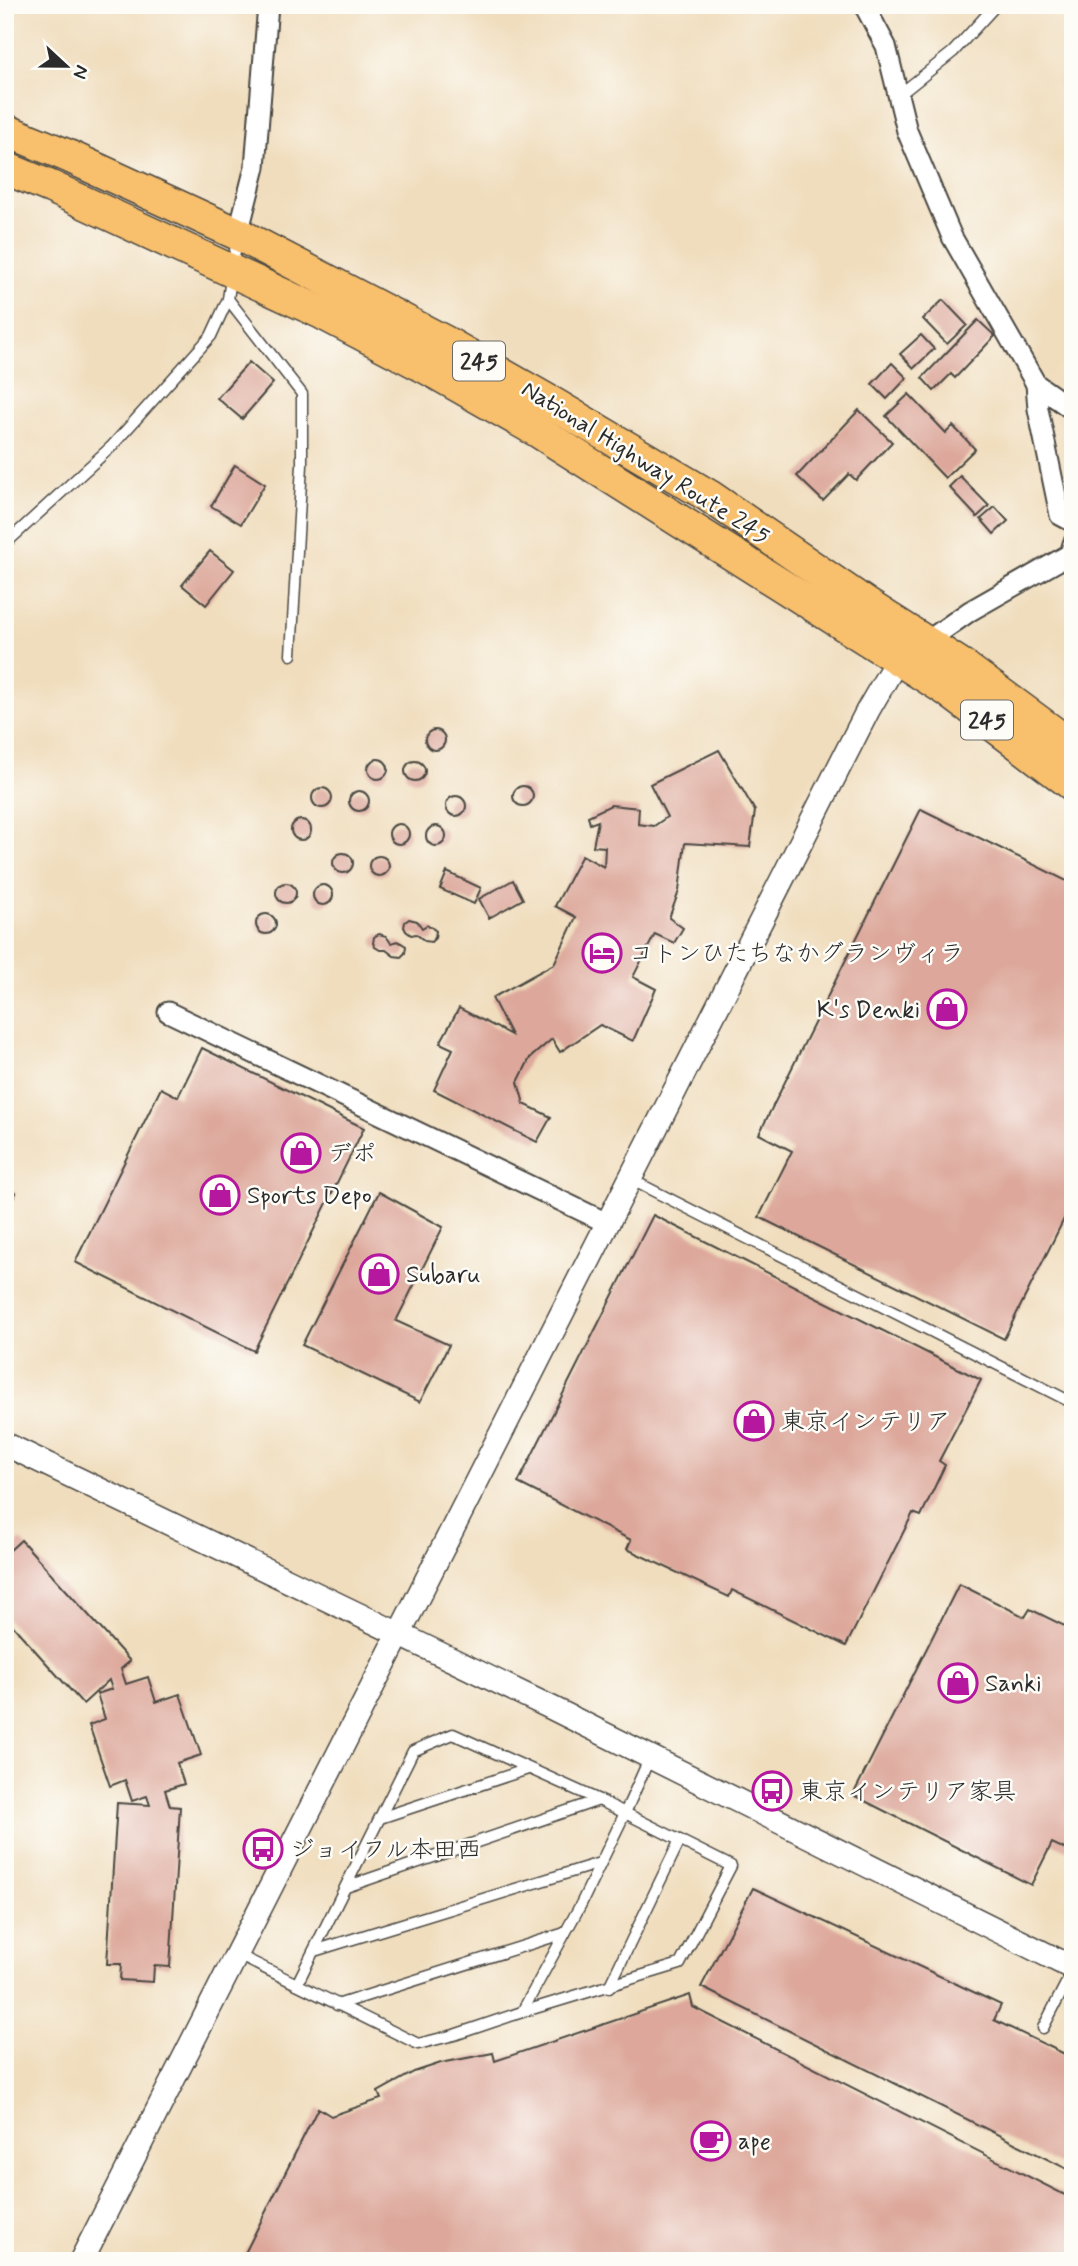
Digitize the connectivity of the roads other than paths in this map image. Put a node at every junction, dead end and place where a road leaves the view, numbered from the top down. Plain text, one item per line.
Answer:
1 (268, 5) edge
2 (864, 5) edge
3 (996, 5) edge
4 (897, 96) junction
5 (5, 130) edge
6 (5, 169) edge
7 (238, 234) junction
8 (230, 285) junction
9 (1036, 384) junction
10 (1073, 410) edge
11 (1073, 522) edge
12 (5, 544) edge
13 (1073, 544) edge
14 (926, 642) junction
15 (291, 655) dead end
16 (897, 660) junction
17 (1073, 747) edge
18 (1073, 785) edge
19 (168, 1012) dead end
20 (629, 1179) junction
21 (607, 1223) junction
22 (1073, 1403) edge
23 (5, 1444) edge
24 (398, 1634) junction
25 (650, 1756) junction
26 (528, 1769) junction
27 (599, 1800) junction
28 (625, 1813) junction
29 (380, 1818) junction
30 (680, 1840) junction
31 (600, 1863) junction
32 (346, 1886) junction
33 (565, 1933) junction
34 (314, 1951) junction
35 (236, 1954) junction
36 (1073, 1969) edge
37 (297, 1984) junction
38 (609, 1987) junction
39 (337, 2005) junction
40 (522, 2012) junction
41 (1043, 2028) dead end
42 (81, 2261) edge

1 - 7 street
2 - 4 street
3 - 4 lane
4 - 9 street
5 - 7 highway, National Highway Route 245 / 245
6 - 8 highway, National Highway Route 245 / 245
7 - 8 lane
7 - 14 highway, National Highway Route 245 / 245
8 - 12 lane
8 - 15 lane
8 - 16 highway, National Highway Route 245 / 245
9 - 10 street
9 - 11 street
13 - 14 street
14 - 16 street
14 - 17 highway, National Highway Route 245 / 245
16 - 18 highway, National Highway Route 245 / 245
16 - 20 street
19 - 21 street
20 - 21 street
20 - 22 lane
21 - 24 street
23 - 24 street
24 - 25 street
24 - 35 street
25 - 28 lane
25 - 36 street
26 - 27 lane
26 - 29 lane
26 - 29 lane
27 - 28 lane
27 - 32 lane
28 - 30 lane
28 - 31 lane
29 - 32 lane
30 - 38 lane
30 - 38 lane
31 - 33 lane
31 - 34 lane
32 - 34 lane
33 - 39 lane
33 - 40 lane
34 - 37 lane
35 - 37 lane
35 - 42 street
36 - 41 lane
37 - 39 lane
38 - 40 lane
39 - 40 lane

